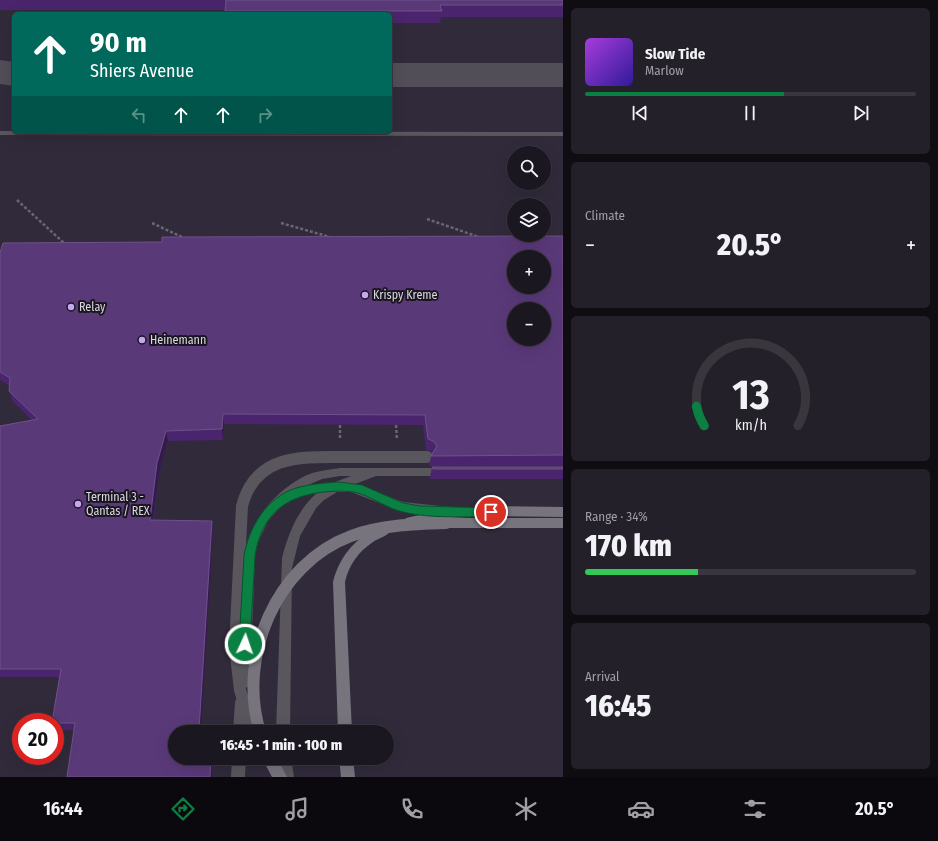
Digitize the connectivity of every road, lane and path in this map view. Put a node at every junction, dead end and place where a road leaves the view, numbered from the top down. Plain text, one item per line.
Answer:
1 (0, 133) edge
2 (12, 133) edge
3 (392, 134) edge
4 (563, 134) edge
5 (17, 200) dead end
6 (427, 219) dead end
7 (152, 222) dead end
8 (282, 223) dead end
9 (331, 238) edge
10 (485, 239) edge
11 (188, 240) edge
12 (66, 245) edge
13 (427, 457) dead end
14 (378, 472) junction
15 (454, 472) edge
16 (339, 486) junction
17 (280, 500) junction
18 (563, 512) edge
19 (462, 513) junction
20 (563, 523) edge
21 (240, 725) edge
22 (251, 725) edge
23 (258, 725) edge
24 (283, 725) edge
25 (345, 725) edge
26 (239, 765) edge
27 (275, 765) edge
28 (278, 765) edge
29 (347, 765) edge
30 (238, 777) edge
31 (280, 777) edge
32 (287, 777) edge
33 (348, 777) edge

1 - 2 lane
3 - 4 lane
5 - 12 path
6 - 10 path
7 - 11 path
8 - 9 path
13 - 22 lane, bridge
14 - 15 lane
14 - 16 lane
14 - 17 lane
16 - 17 lane
16 - 19 lane
16 - 24 lane
17 - 21 lane
18 - 19 street
19 - 25 street
20 - 23 street, bridge
26 - 30 lane
27 - 31 street
28 - 32 lane
29 - 33 street

